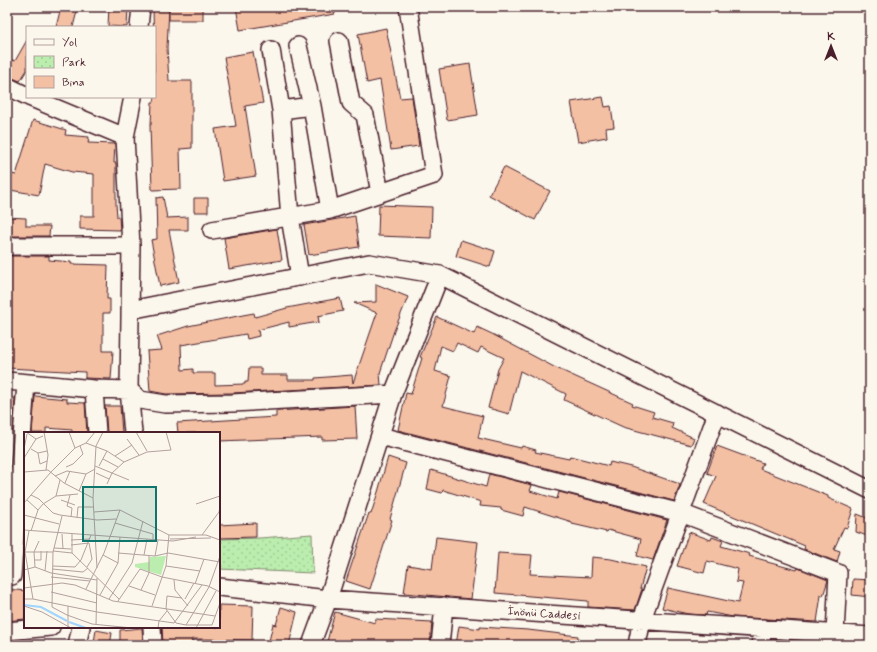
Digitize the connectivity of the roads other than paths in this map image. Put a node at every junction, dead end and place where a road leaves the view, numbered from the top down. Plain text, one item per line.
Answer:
1 (141, 7) edge
2 (408, 7) edge
3 (140, 26) edge
4 (339, 42) dead end
5 (298, 46) dead end
6 (271, 50) dead end
7 (7, 86) edge
8 (26, 95) edge
9 (33, 98) edge
10 (133, 98) edge
11 (312, 106) junction
12 (280, 110) junction
13 (125, 137) junction
14 (380, 193) junction
15 (330, 210) junction
16 (290, 217) junction
17 (212, 230) dead end
18 (7, 246) edge
19 (132, 246) junction
20 (440, 275) junction
21 (300, 277) junction
22 (130, 310) junction
23 (7, 381) edge
24 (26, 383) junction
25 (94, 389) junction
26 (129, 390) junction
27 (393, 394) junction
28 (717, 414) junction
29 (97, 432) edge
30 (134, 432) edge
31 (380, 436) junction
32 (870, 490) edge
33 (681, 513) junction
34 (15, 576) edge
35 (220, 587) edge
36 (328, 599) junction
37 (444, 606) junction
38 (642, 620) junction
39 (41, 628) edge
40 (81, 628) edge
41 (152, 628) edge
42 (763, 628) junction
43 (7, 631) edge
44 (835, 634) junction
45 (870, 636) edge
46 (77, 645) edge
47 (153, 645) edge
48 (311, 645) edge
49 (440, 645) edge
50 (637, 645) edge
51 (760, 645) edge

1 - 3 street
2 - 14 street
4 - 14 street
5 - 11 street
6 - 12 street
7 - 8 street
9 - 13 street
10 - 13 street
11 - 12 street
11 - 15 street
12 - 16 street
13 - 19 street
14 - 15 street
15 - 16 street
16 - 17 street
16 - 21 street
18 - 19 street
19 - 22 street
20 - 21 street
20 - 27 street
20 - 28 street
21 - 22 street
22 - 26 street
23 - 24 street
24 - 25 street
24 - 34 street
25 - 26 street
25 - 29 street
26 - 27 street
26 - 30 street
27 - 31 street
28 - 32 street
28 - 33 street
31 - 33 street
31 - 36 street
33 - 38 street
33 - 44 street
35 - 36 street, İnönü Caddesi
36 - 37 street, İnönü Caddesi
36 - 48 street
37 - 38 street, İnönü Caddesi
37 - 49 street
38 - 42 street, İnönü Caddesi
38 - 50 street
39 - 43 street
40 - 46 street
41 - 47 street
42 - 44 street, İnönü Caddesi
42 - 51 street
44 - 45 street, İnönü Caddesi

